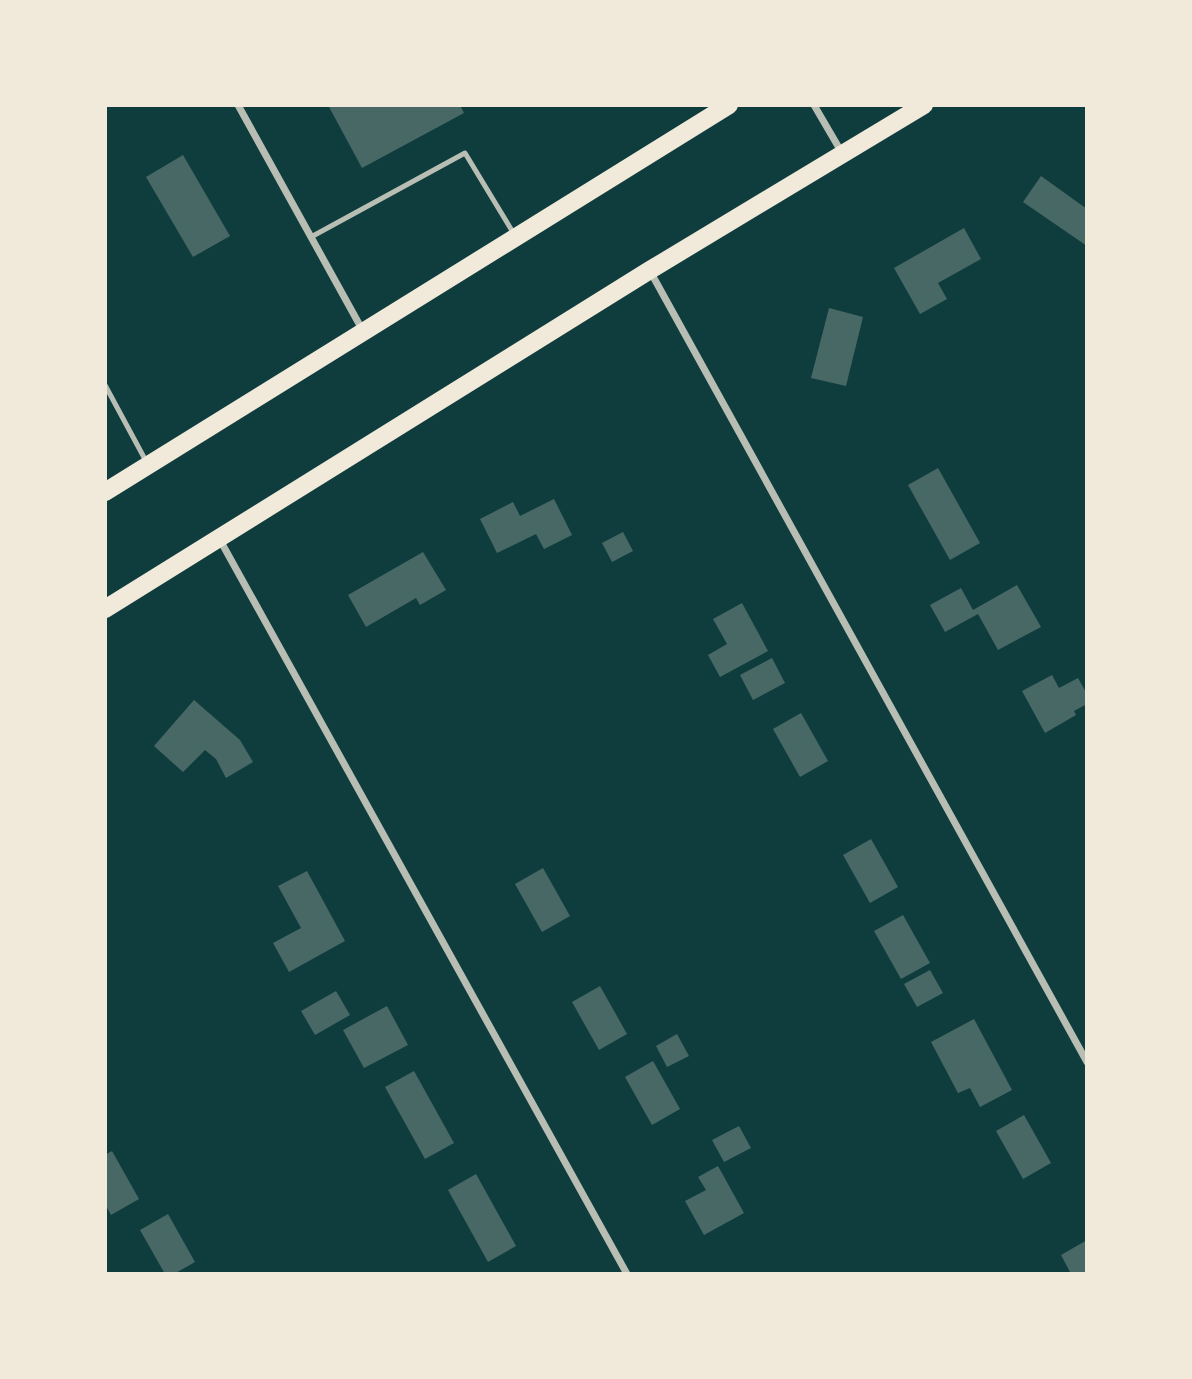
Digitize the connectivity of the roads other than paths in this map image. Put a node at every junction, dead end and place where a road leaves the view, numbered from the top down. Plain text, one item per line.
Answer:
1 (238, 105) edge
2 (729, 105) edge
3 (814, 105) edge
4 (924, 105) edge
5 (843, 154) junction
6 (311, 237) junction
7 (516, 237) junction
8 (650, 270) junction
9 (363, 332) junction
10 (105, 386) edge
11 (148, 466) junction
12 (105, 492) edge
13 (220, 540) junction
14 (105, 609) edge
15 (1087, 1062) edge
16 (626, 1274) edge

1 - 6 street
2 - 7 main road
3 - 5 street
4 - 5 main road
5 - 8 main road
6 - 7 lane
6 - 9 street
7 - 9 main road
8 - 13 main road
8 - 15 street
9 - 11 main road
10 - 11 lane
11 - 12 main road
13 - 14 main road
13 - 16 street

